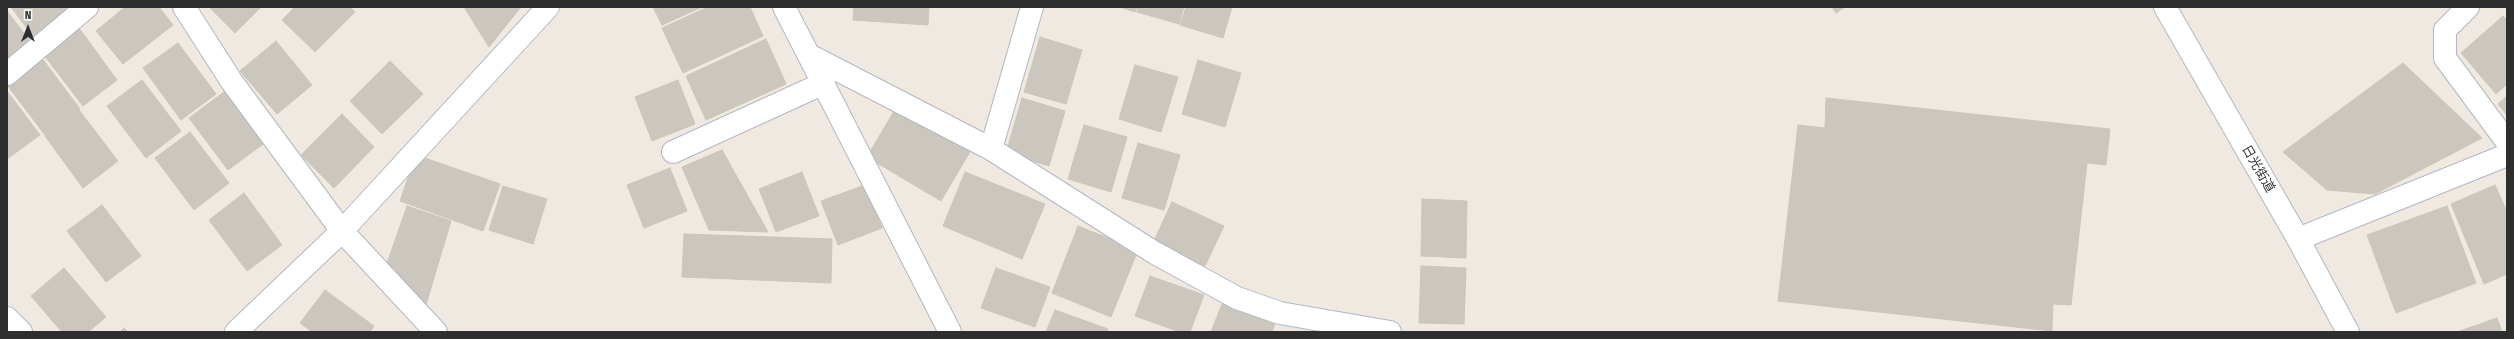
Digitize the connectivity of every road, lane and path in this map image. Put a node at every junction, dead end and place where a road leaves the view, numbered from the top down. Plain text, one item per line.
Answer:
1 (87, 7) edge
2 (184, 7) edge
3 (548, 7) edge
4 (784, 7) edge
5 (1032, 7) edge
6 (2165, 7) edge
7 (2468, 7) edge
8 (809, 55) junction
9 (7, 74) edge
10 (824, 83) junction
11 (2507, 142) edge
12 (991, 149) junction
13 (673, 152) dead end
14 (2507, 155) edge
15 (342, 231) junction
16 (2298, 239) junction
17 (7, 318) edge
18 (21, 332) edge
19 (236, 332) edge
20 (436, 332) edge
21 (950, 332) edge
22 (1390, 332) edge
23 (2348, 332) edge

1 - 9 street
2 - 15 street
3 - 15 street
4 - 8 street
5 - 12 street
6 - 16 street, 日光街道
7 - 11 street
8 - 10 street
8 - 12 street
10 - 13 street
10 - 21 street
12 - 22 street
14 - 16 street
15 - 19 street
15 - 20 street
16 - 23 street, 日光街道
17 - 18 street

